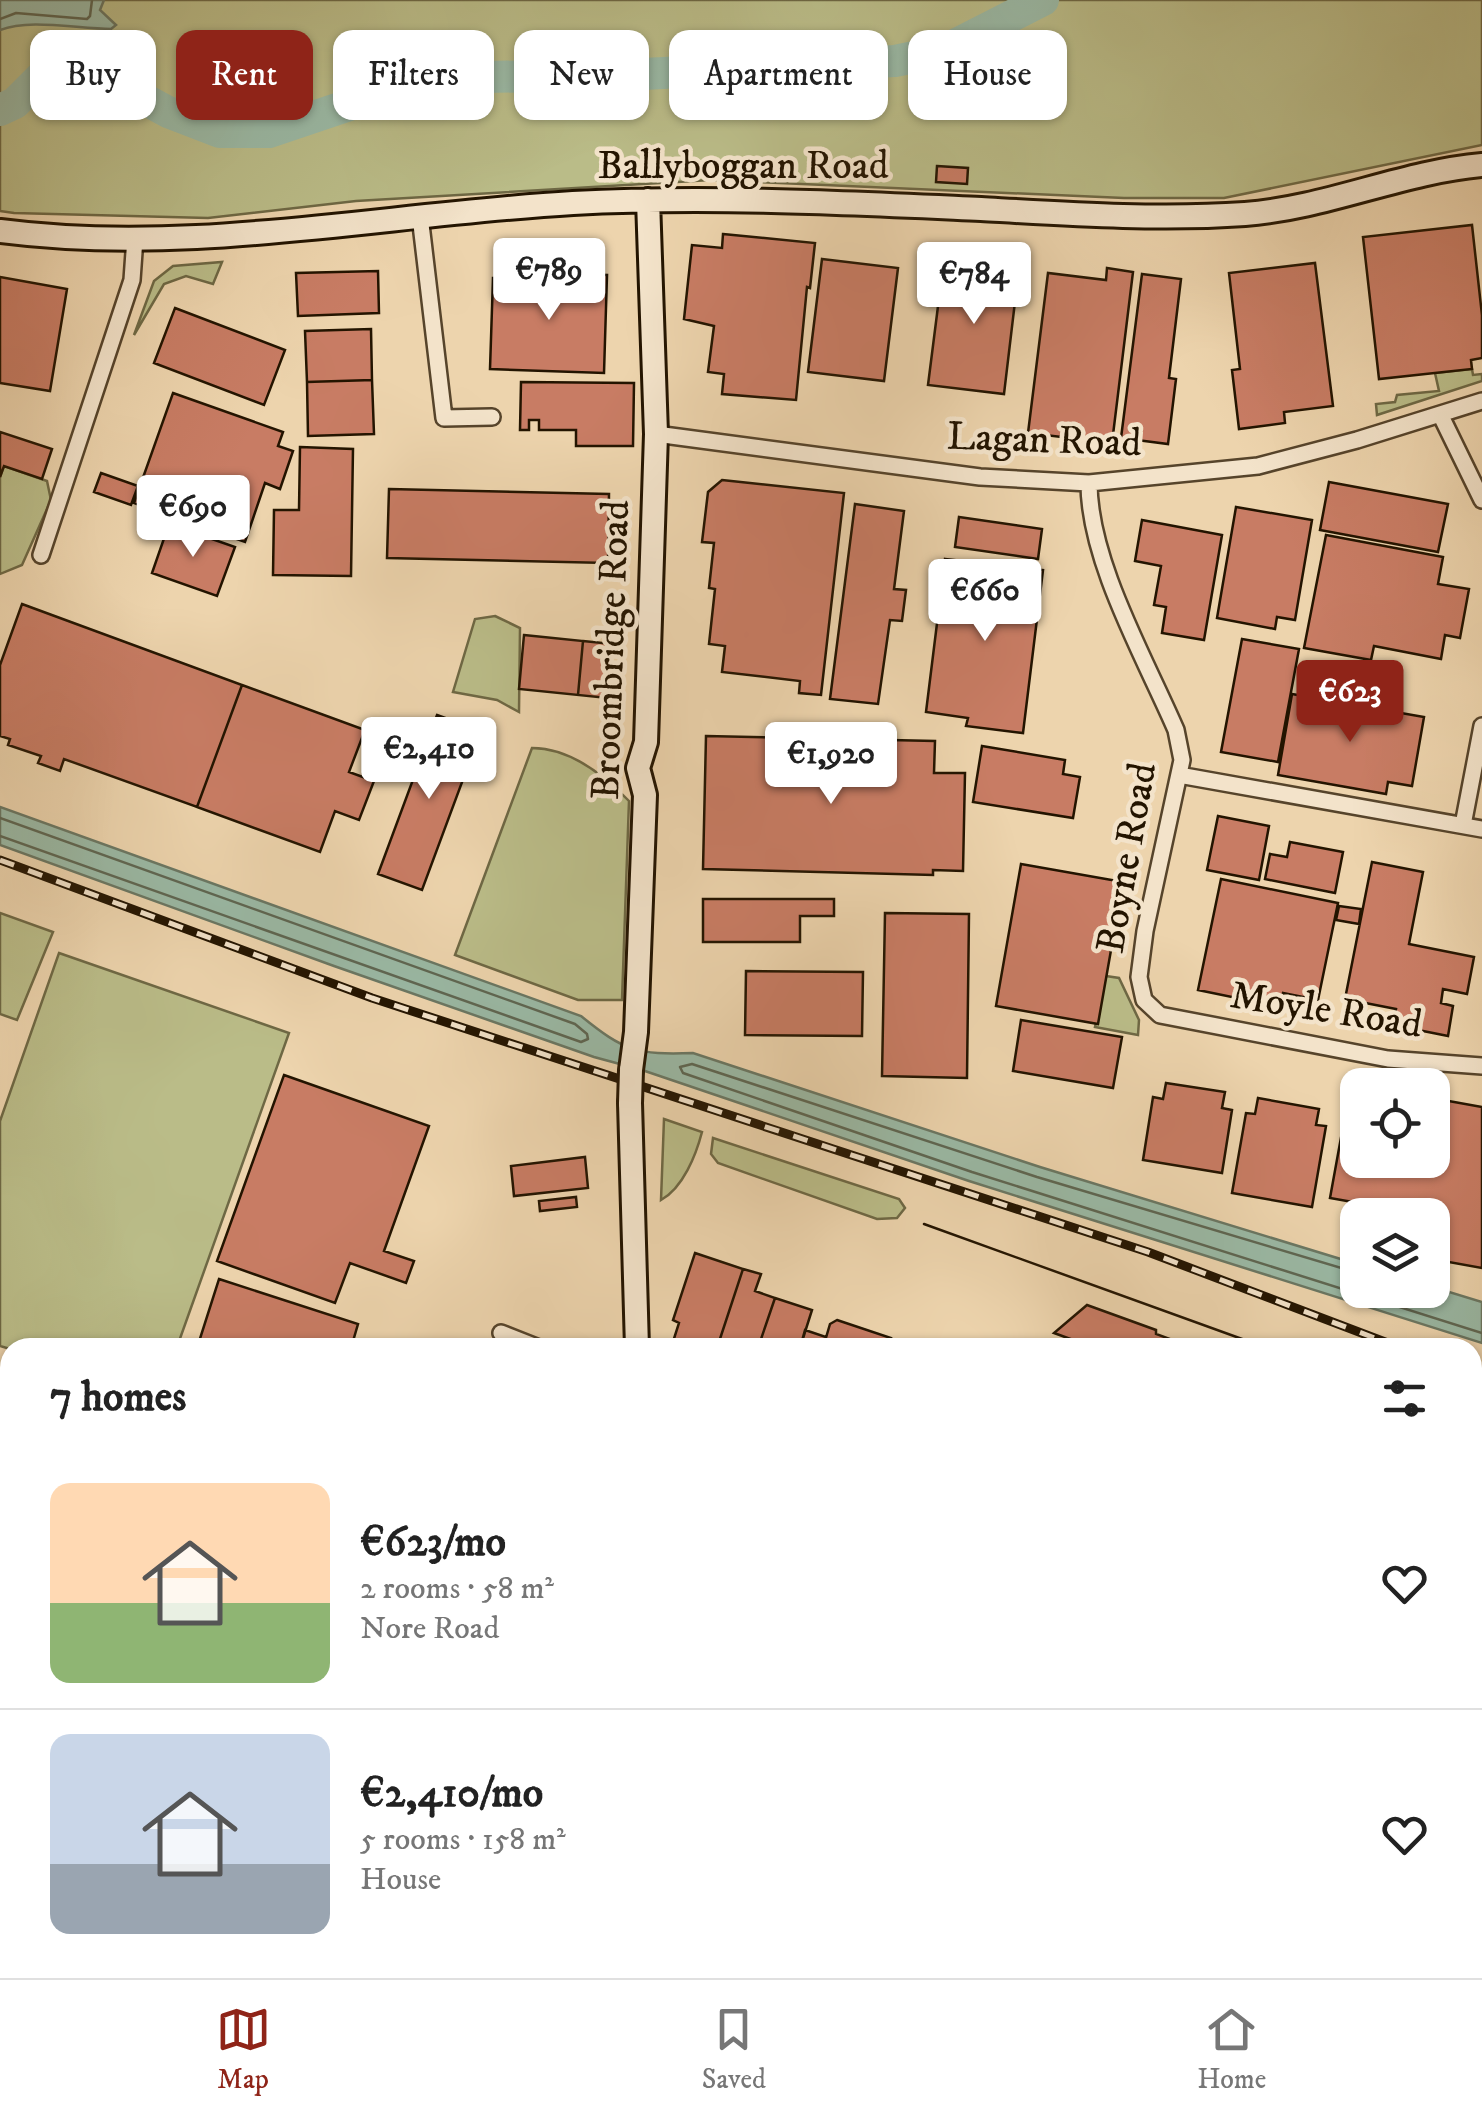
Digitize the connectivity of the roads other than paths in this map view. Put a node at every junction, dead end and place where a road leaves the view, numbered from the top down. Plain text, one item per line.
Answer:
1 (1482, 164) edge
2 (648, 200) junction
3 (420, 216) junction
4 (0, 231) edge
5 (135, 238) junction
6 (1482, 401) edge
7 (1441, 416) junction
8 (492, 417) dead end
9 (656, 434) junction
10 (1089, 484) junction
11 (1482, 500) edge
12 (41, 554) dead end
13 (1482, 726) edge
14 (1179, 774) junction
15 (1463, 825) junction
16 (1482, 829) edge
17 (1160, 1016) joint
18 (1482, 1066) edge
19 (501, 1333) dead end
20 (514, 1338) edge
21 (637, 1338) edge

1 - 2 street, Ballyboggan Road
2 - 3 street, Ballyboggan Road
2 - 9 street, Broombridge Road
3 - 5 street, Ballyboggan Road
3 - 8 street
4 - 5 street, Ballyboggan Road
5 - 12 street
6 - 7 street, Lagan Road
7 - 10 street, Lagan Road
7 - 11 street
9 - 10 street, Lagan Road
9 - 21 street, Broombridge Road, bridge
10 - 14 street, Boyne Road
13 - 15 street
14 - 15 street
14 - 17 street, Boyne Road
15 - 16 street
17 - 18 street, Moyle Road
19 - 20 street

